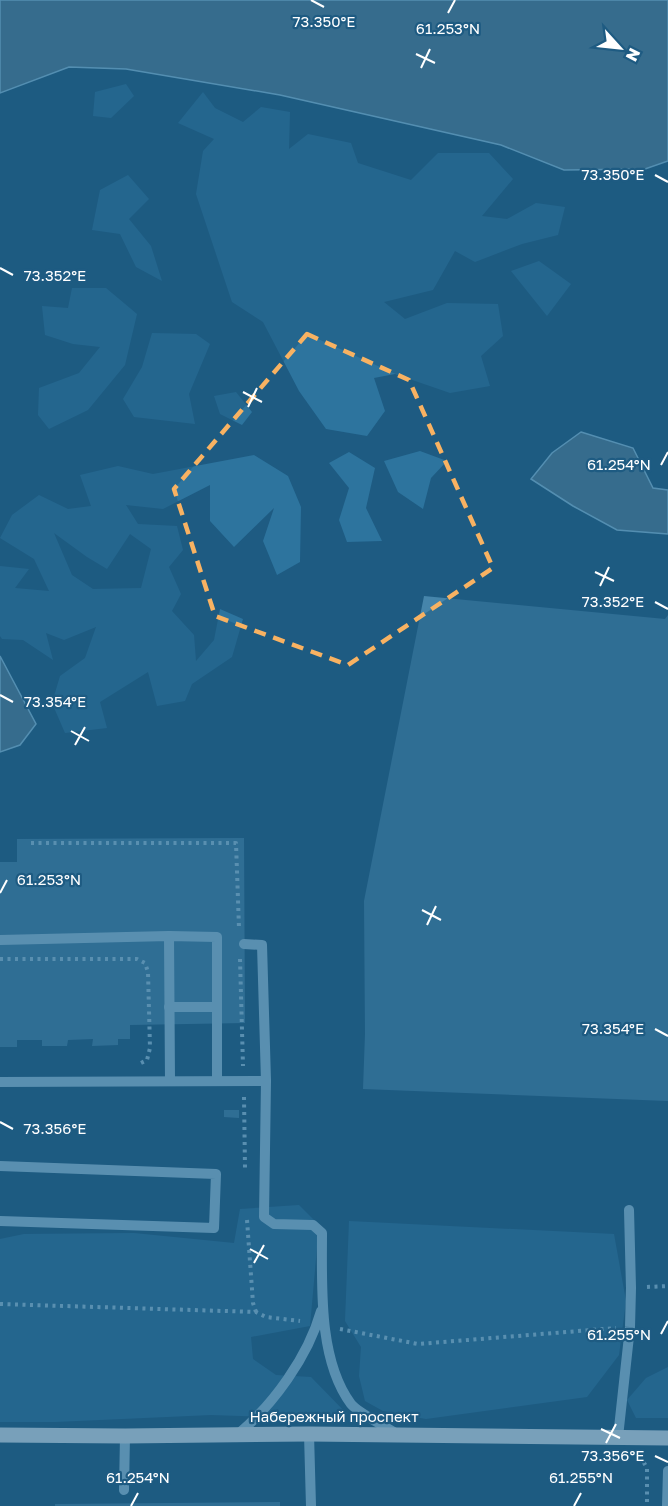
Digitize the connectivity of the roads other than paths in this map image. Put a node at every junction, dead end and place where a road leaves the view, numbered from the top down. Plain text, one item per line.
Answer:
1 (170, 936) junction
2 (0, 940) edge
3 (244, 944) dead end
4 (169, 1007) junction
5 (217, 1007) junction
6 (170, 1080) junction
7 (217, 1081) junction
8 (266, 1081) junction
9 (0, 1082) edge
10 (0, 1166) edge
11 (629, 1210) dead end
12 (0, 1221) edge
13 (322, 1325) junction
14 (309, 1434) junction
15 (0, 1435) edge
16 (237, 1435) junction
17 (398, 1435) junction
18 (125, 1436) junction
19 (618, 1437) junction
20 (668, 1438) edge
21 (668, 1471) edge
22 (124, 1490) dead end
23 (311, 1506) edge
24 (667, 1506) edge

1 - 2 street
1 - 4 street
1 - 5 street
3 - 8 street
4 - 5 street
4 - 6 street
5 - 7 street
6 - 7 street
6 - 9 street
7 - 8 street
8 - 13 street
10 - 12 street
11 - 19 street
13 - 16 street
13 - 17 street
14 - 16 main road, Набережный проспект
14 - 17 main road, Набережный проспект
14 - 23 street
15 - 18 main road, Набережный проспект
16 - 18 main road, Набережный проспект
17 - 19 main road, Набережный проспект
18 - 22 street
19 - 20 main road, Набережный проспект
21 - 24 street

